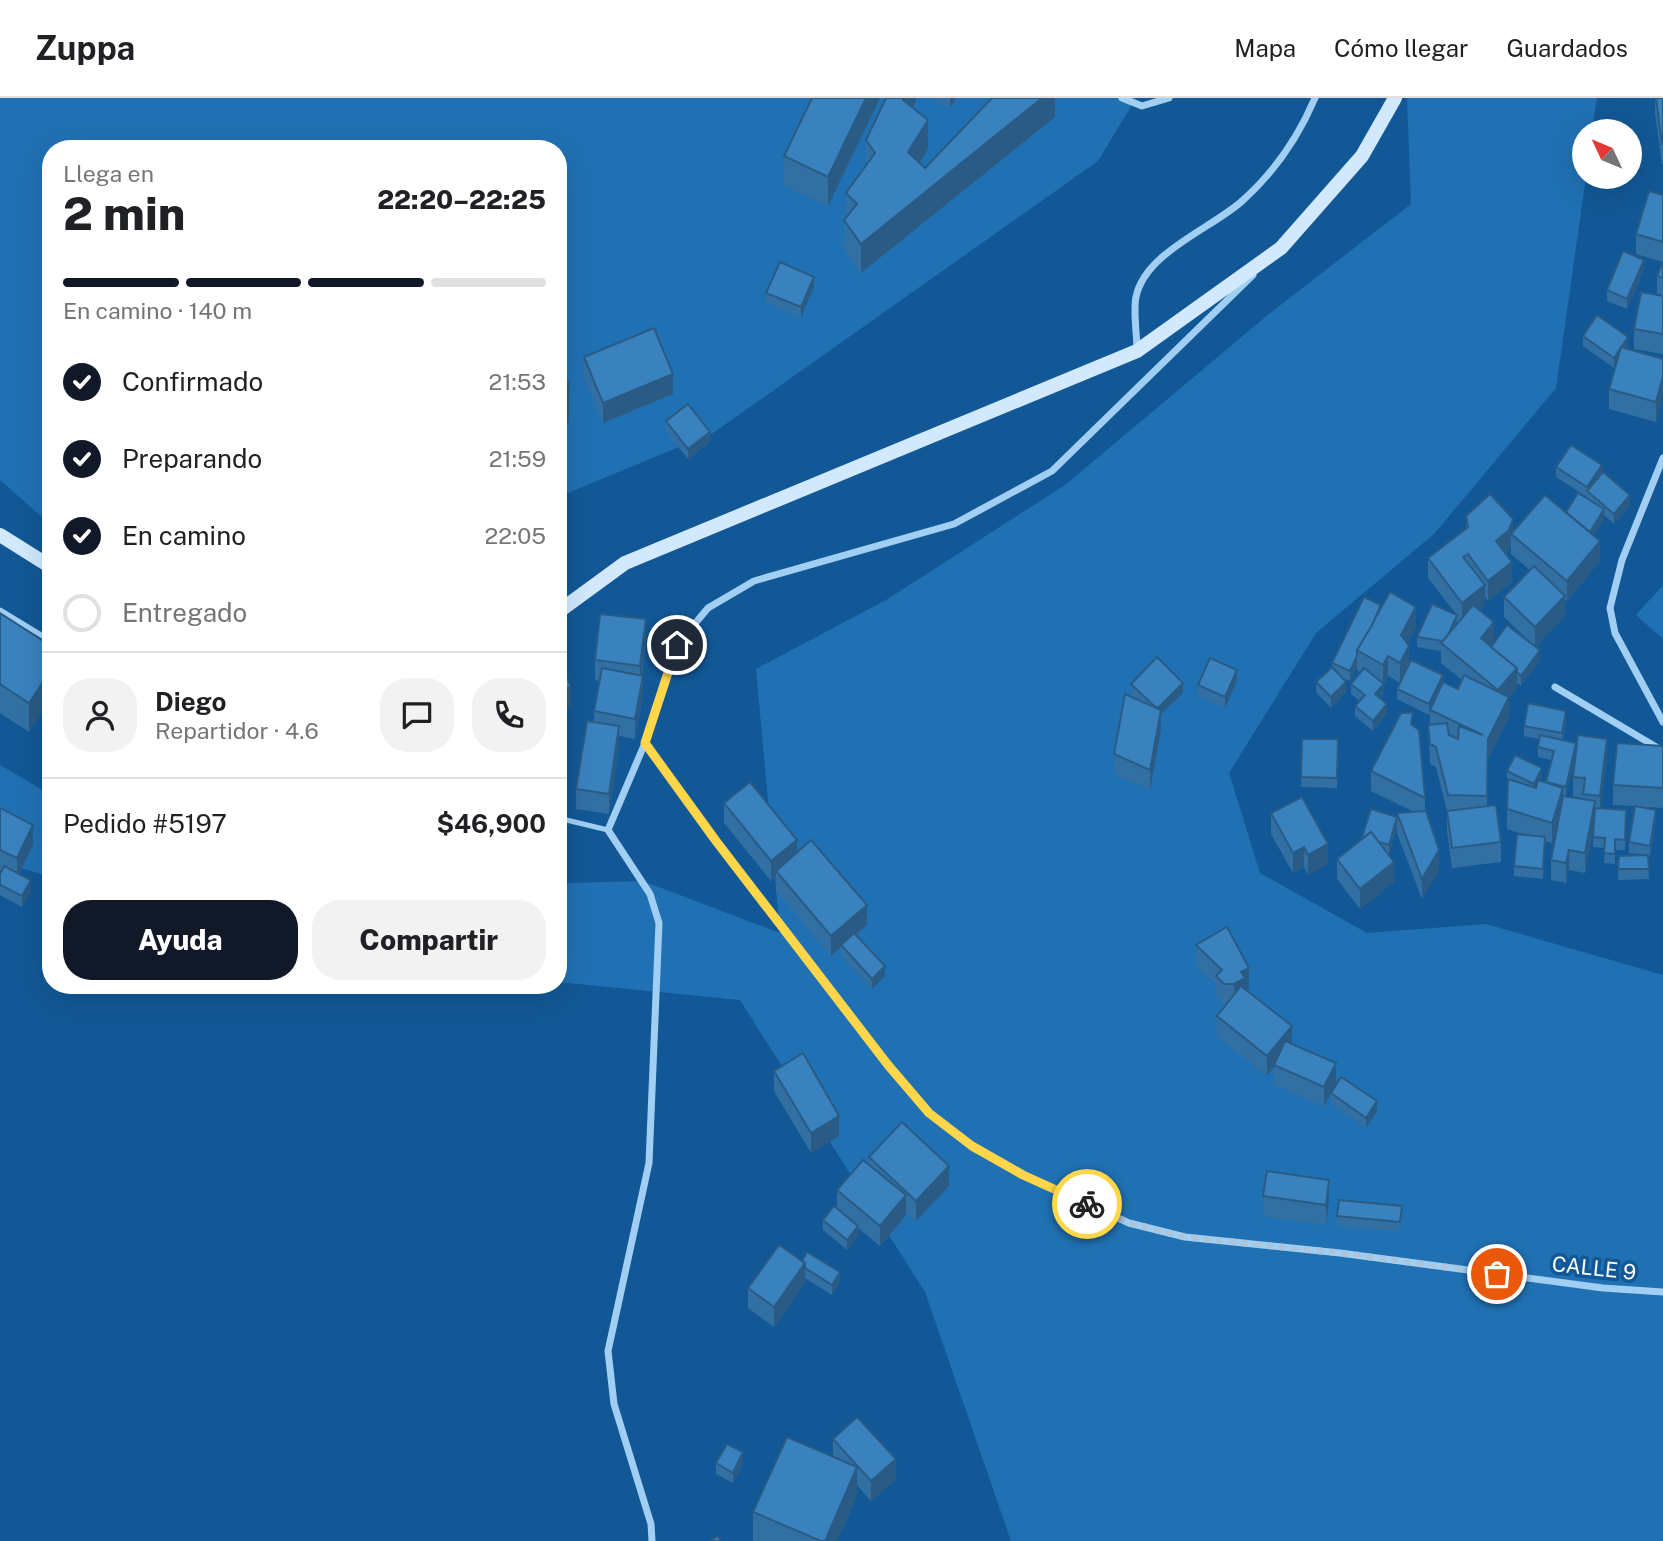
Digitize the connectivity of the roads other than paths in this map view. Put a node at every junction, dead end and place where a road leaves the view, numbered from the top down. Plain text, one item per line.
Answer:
1 (1122, 98) edge
2 (1169, 98) edge
3 (1315, 98) edge
4 (1395, 98) edge
5 (1281, 247) junction
6 (1137, 351) junction
7 (1663, 458) edge
8 (0, 535) edge
9 (42, 561) edge
10 (567, 605) edge
11 (0, 610) edge
12 (42, 635) edge
13 (1555, 687) dead end
14 (1663, 722) edge
15 (645, 743) junction
16 (1663, 751) edge
17 (567, 820) edge
18 (608, 830) junction
19 (1663, 1292) edge
20 (652, 1541) edge

1 - 2 street
3 - 6 street
4 - 5 main road
5 - 6 main road
5 - 15 street
6 - 10 main road
7 - 14 street
8 - 9 main road
11 - 12 lane
13 - 16 street
15 - 18 street
15 - 19 street, CALLE 9
17 - 18 lane
18 - 20 street

